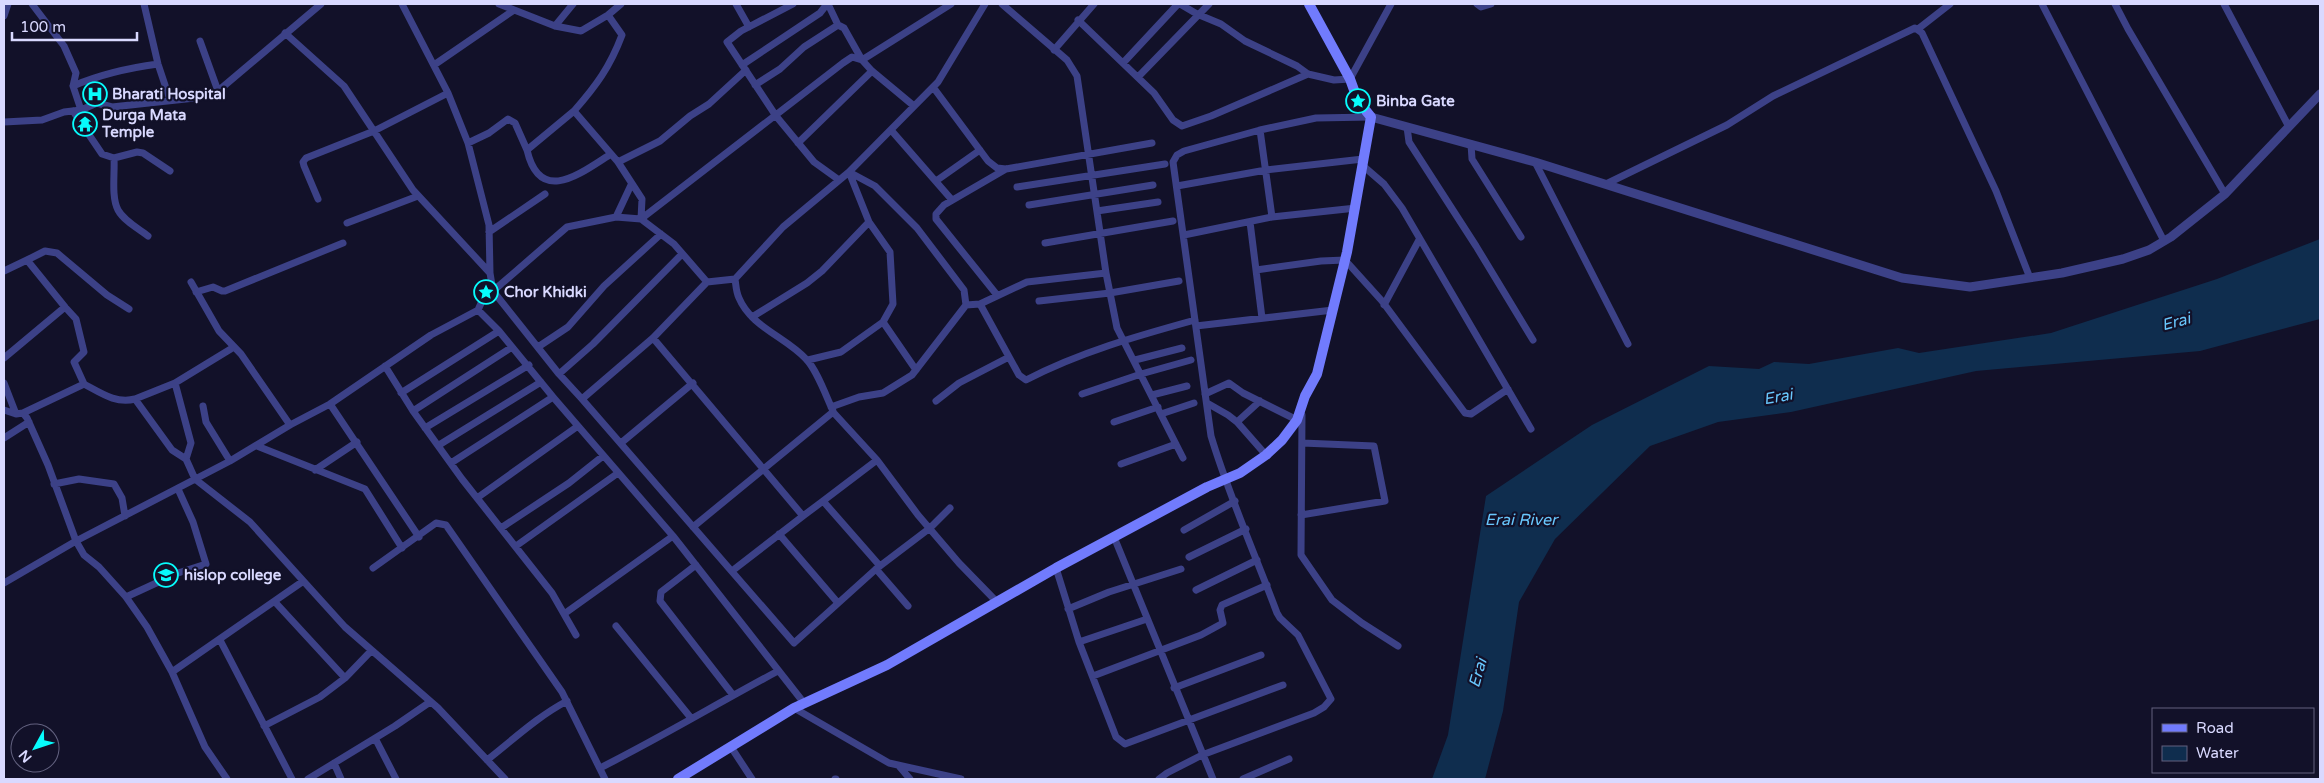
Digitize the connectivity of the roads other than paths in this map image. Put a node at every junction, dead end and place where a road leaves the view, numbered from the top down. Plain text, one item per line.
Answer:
1 (8, 4) edge
2 (32, 4) edge
3 (144, 4) edge
4 (321, 4) edge
5 (402, 4) edge
6 (499, 4) edge
7 (574, 4) edge
8 (621, 4) edge
9 (736, 4) edge
10 (793, 4) edge
11 (828, 4) edge
12 (951, 4) edge
13 (985, 4) edge
14 (1002, 4) edge
15 (1094, 4) edge
16 (1179, 4) edge
17 (1209, 4) edge
18 (1309, 4) edge
19 (1391, 4) edge
20 (1477, 4) edge
21 (1491, 4) edge
22 (1950, 4) edge
23 (2042, 4) edge
24 (2115, 4) edge
25 (2224, 4) edge
26 (514, 10) junction
27 (1197, 14) junction
28 (608, 15) junction
29 (4, 16) edge
30 (1078, 20) junction
31 (838, 25) junction
32 (555, 26) junction
33 (749, 27) junction
34 (1918, 29) junction
35 (285, 33) junction
36 (200, 41) dead end
37 (1054, 50) junction
38 (862, 60) junction
39 (1123, 63) junction
40 (158, 64) junction
41 (434, 65) junction
42 (744, 68) junction
43 (872, 71) junction
44 (1308, 74) junction
45 (1138, 77) junction
46 (1350, 79) junction
47 (755, 85) junction
48 (73, 86) junction
49 (933, 87) junction
50 (218, 91) junction
51 (448, 93) junction
52 (2320, 94) edge
53 (170, 100) junction
54 (914, 106) junction
55 (81, 110) junction
56 (72, 111) junction
57 (574, 112) junction
58 (776, 116) junction
59 (1371, 117) junction
60 (4, 122) edge
61 (1407, 127) junction
62 (2290, 128) junction
63 (891, 130) junction
64 (1260, 130) junction
65 (374, 131) junction
66 (468, 143) junction
67 (798, 143) junction
68 (1152, 143) dead end
69 (1471, 144) junction
70 (527, 150) junction
71 (980, 150) junction
72 (611, 154) junction
73 (1088, 155) junction
74 (114, 158) junction
75 (618, 162) junction
76 (1362, 162) junction
77 (1535, 162) junction
78 (1165, 164) dead end
79 (1006, 169) junction
80 (1266, 170) junction
81 (170, 171) dead end
82 (849, 172) junction
83 (1092, 175) junction
84 (839, 180) junction
85 (936, 181) junction
86 (1606, 184) junction
87 (631, 185) junction
88 (1153, 185) dead end
89 (1177, 186) junction
90 (1017, 187) dead end
91 (545, 194) dead end
92 (1095, 194) junction
93 (2224, 194) junction
94 (418, 196) junction
95 (318, 199) dead end
96 (952, 200) junction
97 (1158, 202) dead end
98 (1028, 205) dead end
99 (1356, 208) junction
100 (1098, 211) junction
101 (616, 217) junction
102 (1272, 218) junction
103 (641, 219) junction
104 (1173, 221) dead end
105 (869, 222) junction
106 (1250, 222) junction
107 (347, 223) dead end
108 (489, 232) junction
109 (1101, 233) junction
110 (661, 234) junction
111 (1184, 235) junction
112 (148, 236) dead end
113 (1522, 237) dead end
114 (1420, 240) junction
115 (2164, 241) junction
116 (343, 243) dead end
117 (1045, 243) dead end
118 (682, 254) junction
119 (27, 260) junction
120 (1345, 260) junction
121 (1256, 270) junction
122 (4, 271) edge
123 (1106, 272) junction
124 (490, 273) junction
125 (2030, 278) junction
126 (735, 279) junction
127 (191, 282) dead end
128 (707, 282) junction
129 (1179, 282) dead end
130 (493, 291) junction
131 (196, 292) junction
132 (1110, 293) junction
133 (997, 295) junction
134 (1039, 301) dead end
135 (980, 304) junction
136 (966, 305) junction
137 (1384, 306) junction
138 (65, 307) junction
139 (129, 309) dead end
140 (478, 310) junction
141 (1333, 310) junction
142 (752, 317) junction
143 (1262, 318) junction
144 (883, 322) junction
145 (1196, 323) junction
146 (499, 330) junction
147 (653, 338) junction
148 (1123, 340) junction
149 (1533, 340) dead end
150 (1628, 344) dead end
151 (234, 347) junction
152 (512, 347) junction
153 (538, 347) junction
154 (1182, 348) dead end
155 (1009, 357) junction
156 (4, 358) edge
157 (808, 360) junction
158 (1135, 360) junction
159 (1191, 360) dead end
160 (385, 366) junction
161 (529, 366) junction
162 (916, 370) junction
163 (559, 374) junction
164 (1140, 374) junction
165 (541, 382) junction
166 (4, 383) edge
167 (175, 383) junction
168 (693, 383) junction
169 (84, 384) junction
170 (1187, 386) dead end
171 (1508, 389) junction
172 (401, 393) junction
173 (1082, 394) dead end
174 (1205, 394) junction
175 (1152, 395) junction
176 (552, 396) junction
177 (135, 399) junction
178 (582, 399) junction
179 (936, 401) dead end
180 (1260, 401) junction
181 (1194, 403) dead end
182 (1207, 403) junction
183 (330, 404) junction
184 (203, 406) dead end
185 (832, 409) junction
186 (1302, 409) junction
187 (4, 410) edge
188 (413, 411) junction
189 (1160, 411) junction
190 (19, 414) junction
191 (1297, 420) junction
192 (29, 422) junction
193 (1114, 422) dead end
194 (1237, 422) junction
195 (290, 425) junction
196 (578, 426) junction
197 (426, 428) junction
198 (1531, 430) dead end
199 (4, 438) edge
200 (357, 442) junction
201 (621, 443) junction
202 (1302, 443) junction
203 (1176, 444) junction
204 (257, 446) junction
205 (439, 446) junction
206 (1266, 455) junction
207 (603, 456) junction
208 (1183, 458) dead end
209 (186, 459) junction
210 (877, 460) junction
211 (230, 461) junction
212 (451, 464) junction
213 (1121, 464) dead end
214 (765, 468) junction
215 (316, 470) junction
216 (618, 473) junction
217 (195, 479) junction
218 (1224, 480) junction
219 (54, 484) junction
220 (178, 489) junction
221 (477, 498) junction
222 (823, 501) junction
223 (1235, 501) junction
224 (950, 508) dead end
225 (1301, 515) junction
226 (125, 516) junction
227 (803, 516) junction
228 (693, 527) junction
229 (501, 528) junction
230 (930, 528) junction
231 (1246, 529) junction
232 (1184, 530) dead end
233 (779, 534) junction
234 (419, 536) junction
235 (673, 536) junction
236 (1114, 537) junction
237 (76, 541) junction
238 (516, 546) junction
239 (402, 548) junction
240 (1188, 557) dead end
241 (1258, 560) junction
242 (696, 564) junction
243 (373, 568) dead end
244 (878, 568) junction
245 (1056, 568) junction
246 (1181, 569) dead end
247 (732, 571) junction
248 (302, 582) junction
249 (4, 583) edge
250 (1133, 584) junction
251 (1267, 585) junction
252 (1196, 590) dead end
253 (126, 597) junction
254 (996, 601) junction
255 (275, 602) junction
256 (838, 603) junction
257 (908, 606) dead end
258 (1068, 609) junction
259 (564, 614) junction
260 (1147, 619) junction
261 (616, 626) dead end
262 (576, 635) dead end
263 (220, 640) junction
264 (1079, 642) junction
265 (1398, 646) dead end
266 (1160, 649) junction
267 (371, 651) junction
268 (1261, 655) dead end
269 (778, 671) junction
270 (172, 672) junction
271 (1093, 676) junction
272 (345, 678) junction
273 (1283, 685) dead end
274 (1174, 688) junction
275 (733, 695) junction
276 (567, 700) junction
277 (430, 702) junction
278 (804, 703) junction
279 (794, 708) junction
280 (691, 718) junction
281 (1188, 721) junction
282 (264, 726) junction
283 (375, 738) junction
284 (731, 747) junction
285 (1202, 755) junction
286 (1289, 759) dead end
287 (487, 760) junction
288 (334, 763) junction
289 (899, 766) junction
290 (600, 768) junction
291 (227, 779) edge
292 (292, 779) edge
293 (308, 779) edge
294 (341, 779) edge
295 (396, 779) edge
296 (504, 779) edge
297 (605, 779) edge
298 (678, 779) edge
299 (752, 779) edge
300 (910, 779) edge
301 (961, 779) edge
302 (1159, 779) edge
303 (1213, 779) edge
304 (1244, 779) edge

1 - 29 street
2 - 48 street
3 - 40 street
4 - 35 street
5 - 41 street
6 - 26 street
7 - 32 street
8 - 28 street
9 - 33 street
10 - 33 street
11 - 31 street
11 - 42 street
12 - 38 street
13 - 49 street
14 - 37 street
15 - 30 street
16 - 27 street
16 - 39 street
17 - 27 street
18 - 46 main road
19 - 46 street
20 - 21 street
22 - 34 street
23 - 115 street
24 - 93 street
25 - 62 street
26 - 32 street
26 - 41 street
27 - 44 street
27 - 45 street
28 - 32 street
28 - 57 street
30 - 37 street
30 - 39 street
31 - 38 street
31 - 47 street
33 - 42 street
34 - 86 street
34 - 125 street
35 - 50 street
35 - 65 street
36 - 50 street
37 - 73 street
38 - 43 street
38 - 58 street
39 - 45 street
40 - 48 street
40 - 53 street
41 - 51 street
42 - 47 street
42 - 75 street
43 - 54 street
43 - 67 street
44 - 45 street
44 - 46 street
46 - 59 main road
47 - 58 street
48 - 55 street
49 - 54 street
49 - 71 street
50 - 53 street
51 - 65 street
51 - 66 street
52 - 62 street
53 - 55 street
54 - 63 street
55 - 56 street
56 - 60 street
56 - 74 street
57 - 70 street
57 - 72 street
58 - 67 street
58 - 103 street
59 - 61 street
59 - 64 street
59 - 76 main road
61 - 69 street
61 - 149 street
62 - 93 street
63 - 82 street
63 - 85 street
64 - 80 street
64 - 89 street
65 - 94 street
65 - 95 street
66 - 70 street
66 - 108 street
67 - 84 street
68 - 73 street
69 - 77 street
69 - 113 street
70 - 72 street
71 - 79 street
71 - 85 street
72 - 75 street
73 - 79 street
73 - 83 street
74 - 81 street
74 - 112 street
75 - 87 street
76 - 80 street
76 - 99 main road
76 - 114 street
77 - 86 street
77 - 150 street
78 - 83 street
79 - 96 street
80 - 89 street
80 - 102 street
82 - 84 street
82 - 105 street
82 - 136 street
83 - 90 street
83 - 92 street
84 - 126 street
85 - 96 street
86 - 125 street
87 - 101 street
87 - 103 street
88 - 92 street
89 - 111 street
91 - 108 street
92 - 98 street
92 - 100 street
93 - 115 street
94 - 107 street
94 - 124 street
96 - 133 street
97 - 100 street
99 - 102 street
99 - 120 main road
100 - 109 street
101 - 103 street
101 - 130 street
102 - 106 street
103 - 110 street
104 - 109 street
105 - 142 street
105 - 144 street
106 - 111 street
106 - 121 street
108 - 124 street
109 - 117 street
109 - 123 street
110 - 118 street
110 - 153 street
111 - 145 street
114 - 137 street
114 - 171 street
115 - 125 street
116 - 131 street
118 - 128 street
118 - 163 street
119 - 122 street
119 - 138 street
119 - 139 street
120 - 121 street
120 - 137 street
120 - 141 main road
121 - 143 street
123 - 132 street
123 - 133 street
124 - 130 street
126 - 128 street
126 - 142 street
127 - 131 street
128 - 147 street
129 - 132 street
130 - 140 street
130 - 153 street
131 - 151 street
132 - 134 street
132 - 148 street
133 - 135 street
135 - 136 street
135 - 155 street
136 - 162 street
137 - 171 street
138 - 156 street
138 - 169 street
140 - 146 street
140 - 160 street
141 - 143 street
141 - 186 main road
142 - 157 street
143 - 145 street
144 - 157 street
144 - 162 street
145 - 148 street
145 - 174 street
146 - 152 street
146 - 172 street
147 - 168 street
147 - 178 street
148 - 155 street
148 - 158 street
151 - 167 street
151 - 195 street
152 - 161 street
152 - 188 street
153 - 163 street
154 - 158 street
155 - 179 street
157 - 185 street
158 - 164 street
159 - 164 street
160 - 172 street
160 - 183 street
161 - 165 street
161 - 197 street
162 - 185 street
163 - 178 street
164 - 173 street
164 - 175 street
165 - 176 street
165 - 205 street
166 - 190 street
167 - 177 street
167 - 209 street
168 - 201 street
168 - 214 street
169 - 177 street
169 - 190 street
170 - 175 street
171 - 198 street
172 - 188 street
174 - 180 street
174 - 182 street
175 - 189 street
176 - 196 street
176 - 212 street
177 - 209 street
178 - 201 street
180 - 191 street
180 - 194 street
181 - 189 street
182 - 194 street
182 - 218 street
183 - 195 street
183 - 200 street
184 - 211 street
185 - 210 street
185 - 214 street
186 - 191 main road
186 - 202 street
187 - 190 street
188 - 197 street
189 - 193 street
189 - 203 street
190 - 192 street
191 - 206 main road
192 - 199 street
192 - 219 street
194 - 206 street
195 - 204 street
196 - 207 street
196 - 221 street
197 - 205 street
200 - 215 street
200 - 234 street
201 - 228 street
202 - 225 street
202 - 225 street
203 - 208 street
203 - 213 street
204 - 211 street
204 - 215 street
205 - 212 street
206 - 218 main road
207 - 216 street
207 - 229 street
209 - 217 street
210 - 222 street
210 - 230 street
211 - 217 street
212 - 221 street
214 - 227 street
214 - 228 street
215 - 239 street
216 - 235 street
216 - 238 street
217 - 220 street
217 - 248 street
218 - 223 street
218 - 236 main road
219 - 226 street
219 - 237 street
220 - 226 street
220 - 253 street
221 - 229 street
222 - 227 street
222 - 244 street
223 - 231 street
223 - 232 street
224 - 230 street
225 - 265 street
226 - 237 street
227 - 233 street
228 - 247 street
229 - 238 street
230 - 244 street
230 - 254 street
231 - 240 street
231 - 241 street
233 - 247 street
233 - 256 street
234 - 239 street
234 - 276 street
235 - 242 street
235 - 259 street
236 - 245 main road
236 - 250 street
237 - 249 street
237 - 253 street
238 - 259 street
239 - 243 street
241 - 251 street
241 - 252 street
242 - 269 street
242 - 275 street
244 - 256 street
244 - 257 street
245 - 254 main road
245 - 258 street
246 - 250 street
247 - 256 street
248 - 255 street
248 - 267 street
250 - 258 street
250 - 260 street
251 - 266 street
251 - 285 street
253 - 270 street
254 - 278 main road
255 - 263 street
255 - 272 street
258 - 264 street
259 - 262 street
260 - 264 street
260 - 266 street
261 - 280 street
263 - 270 street
263 - 282 street
264 - 271 street
266 - 271 street
266 - 274 street
267 - 272 street
267 - 277 street
268 - 274 street
269 - 275 street
269 - 278 street
270 - 291 street
271 - 281 street
272 - 282 street
273 - 281 street
274 - 281 street
275 - 280 street
276 - 287 street
276 - 290 street
277 - 283 street
277 - 287 street
278 - 279 main road
279 - 284 main road
279 - 289 street
280 - 290 street
281 - 285 street
282 - 292 street
283 - 288 street
283 - 295 street
284 - 298 main road
284 - 299 street
285 - 302 street
285 - 303 street
286 - 304 street
287 - 296 street
288 - 293 street
288 - 294 street
289 - 300 street
289 - 301 street
290 - 297 street

